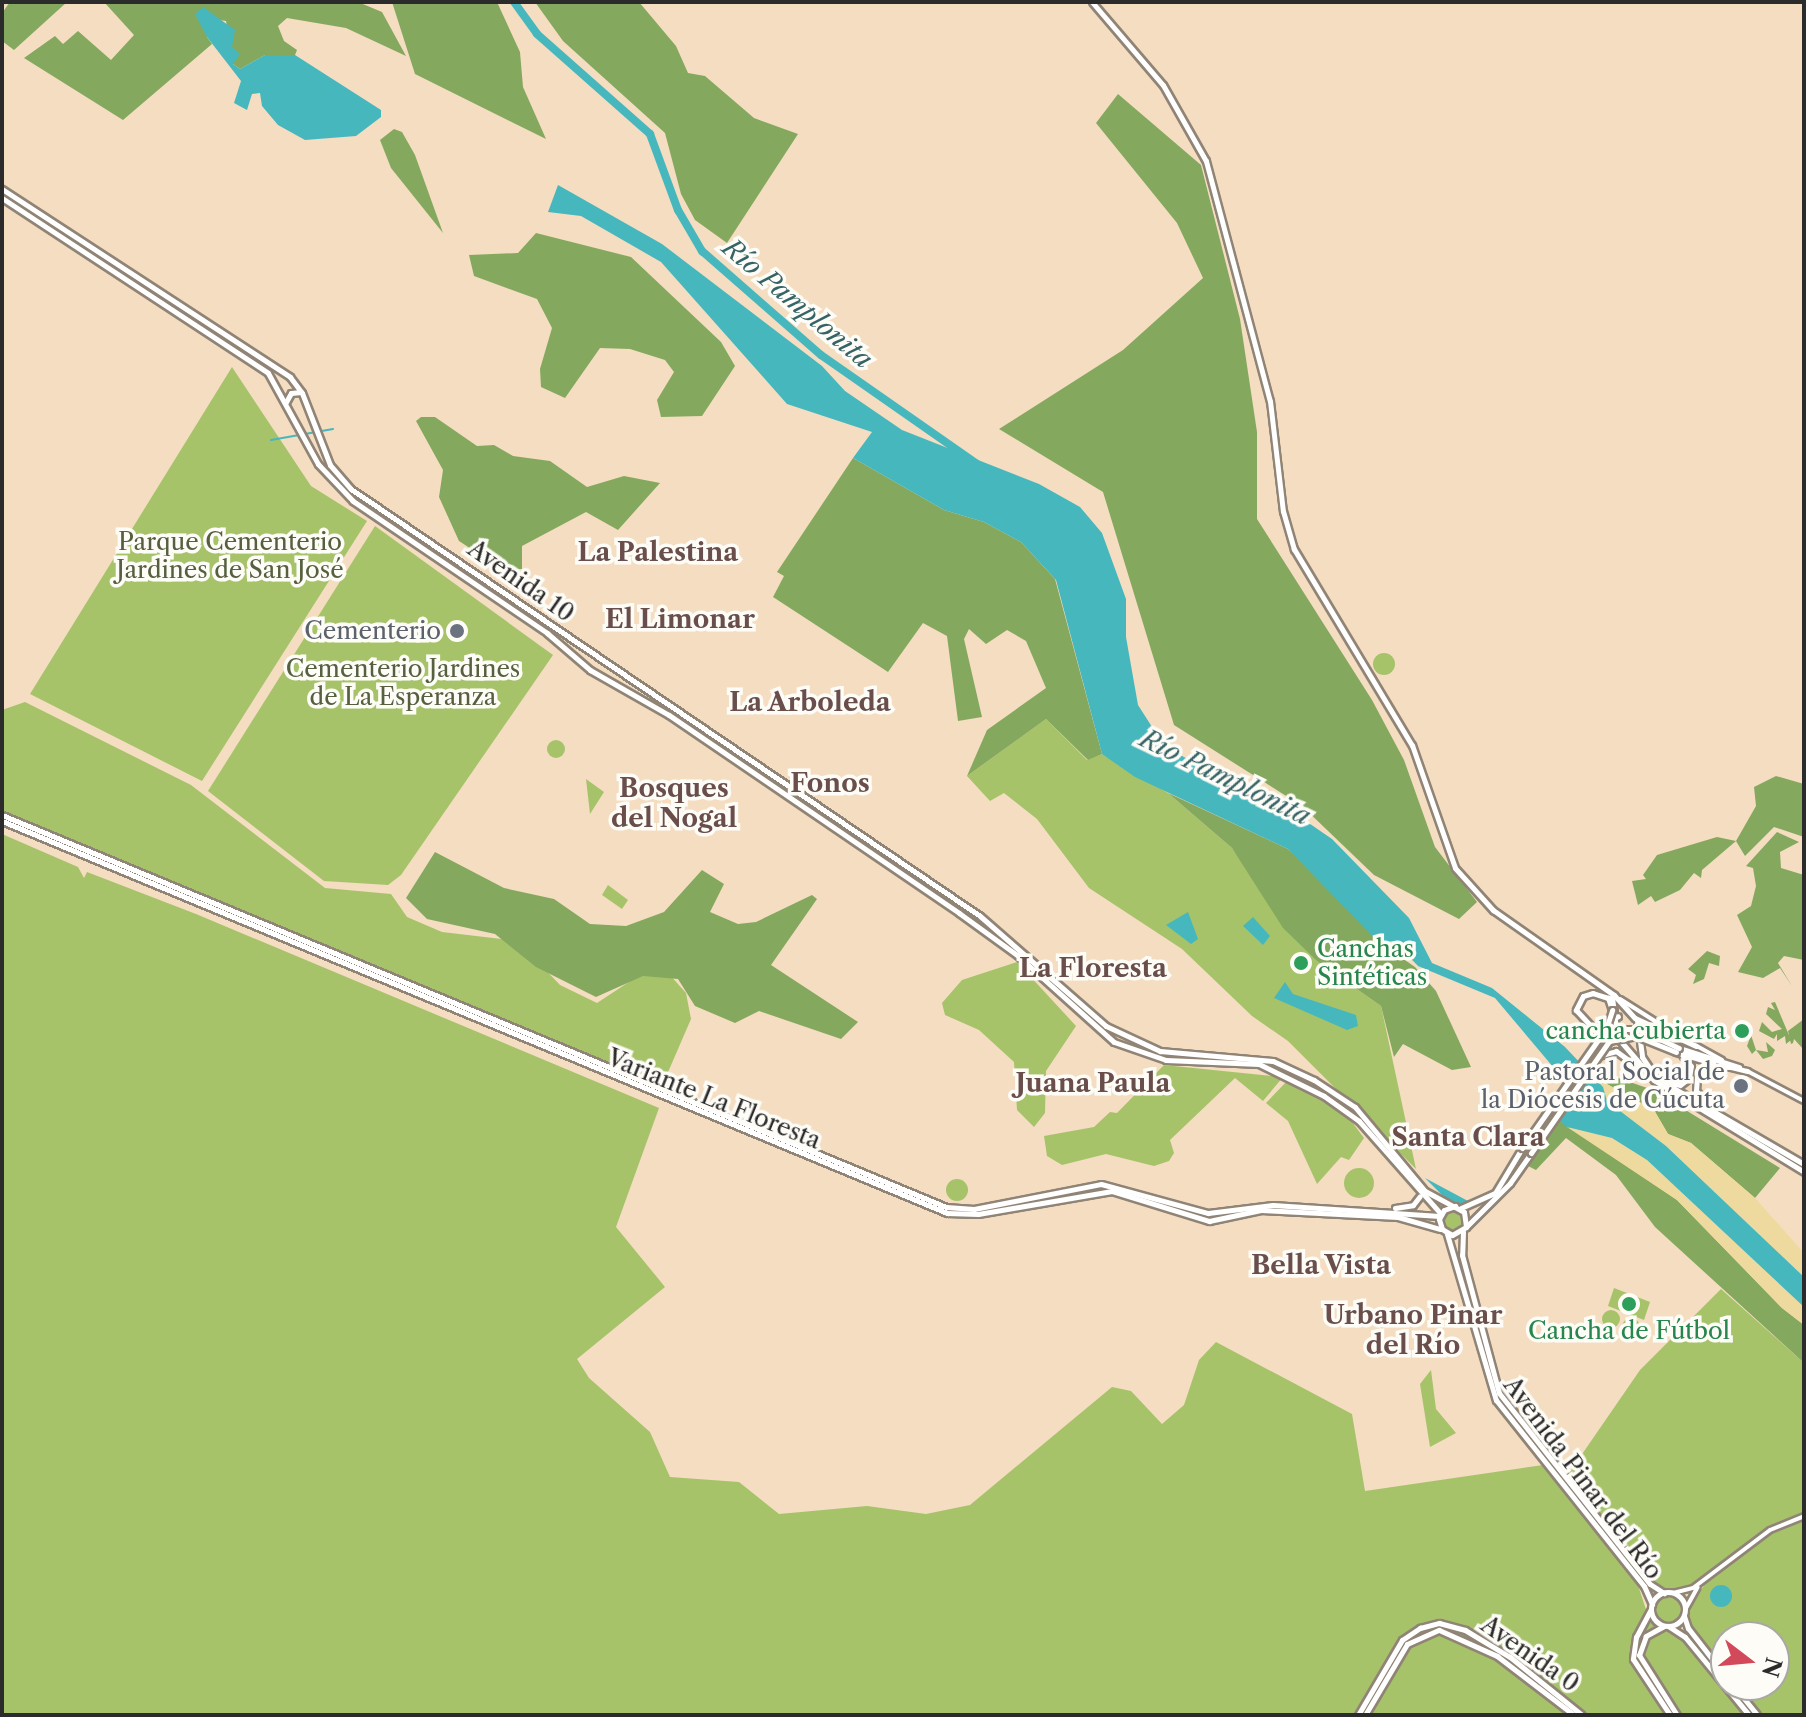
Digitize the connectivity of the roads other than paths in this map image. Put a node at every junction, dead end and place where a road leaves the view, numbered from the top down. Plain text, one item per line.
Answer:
1 (1092, 2) edge
2 (2, 189) edge
3 (2, 198) edge
4 (302, 393) junction
5 (286, 402) junction
6 (598, 657) junction
7 (611, 666) junction
8 (590, 670) junction
9 (604, 678) junction
10 (2, 815) edge
11 (2, 821) edge
12 (875, 844) junction
13 (82, 851) junction
14 (887, 852) junction
15 (869, 854) junction
16 (881, 861) junction
17 (1607, 990) junction
18 (1614, 995) junction
19 (1633, 1016) junction
20 (1617, 1017) junction
21 (1600, 1037) junction
22 (1643, 1040) junction
23 (1696, 1046) junction
24 (1627, 1048) junction
25 (1679, 1051) junction
26 (1594, 1057) junction
27 (1724, 1061) junction
28 (1730, 1067) junction
29 (1747, 1071) junction
30 (1651, 1072) junction
31 (1654, 1080) junction
32 (1804, 1101) edge
33 (1720, 1116) junction
34 (1366, 1124) junction
35 (1804, 1164) edge
36 (1804, 1172) edge
37 (1410, 1178) junction
38 (1420, 1195) junction
39 (1033, 1200) junction
40 (1458, 1207) junction
41 (1386, 1209) junction
42 (1440, 1215) junction
43 (1465, 1229) junction
44 (1445, 1232) junction
45 (1451, 1247) junction
46 (1461, 1248) junction
47 (1804, 1516) edge
48 (1708, 1577) junction
49 (1664, 1593) junction
50 (1673, 1593) junction
51 (1652, 1607) junction
52 (1684, 1612) junction
53 (1666, 1626) junction
54 (1710, 1656) edge
55 (1358, 1715) edge
56 (1365, 1715) edge
57 (1574, 1715) edge
58 (1582, 1715) edge
59 (1670, 1715) edge
60 (1677, 1715) edge
61 (1749, 1715) edge

1 - 17 main road
2 - 4 main road, Avenida 10
3 - 5 main road, Avenida 10
4 - 5 main road
4 - 6 main road, Avenida 10
5 - 8 main road, Avenida 10
6 - 7 main road, Avenida 10
6 - 8 main road
7 - 9 main road
7 - 12 main road, Avenida 10
8 - 9 main road, Avenida 10
9 - 15 main road, Avenida 10
10 - 13 main road, Variante La Floresta
11 - 13 main road, Variante La Floresta
12 - 14 main road, Avenida 10
12 - 15 main road
13 - 39 main road, Variante La Floresta
14 - 16 main road
14 - 34 main road, Avenida 10
15 - 16 main road, Avenida 10
16 - 34 main road, Avenida 10
17 - 18 main road
17 - 20 main road
18 - 19 main road
18 - 23 street
19 - 20 main road
19 - 22 main road
19 - 23 main road
20 - 21 main road, bridge
20 - 24 main road
21 - 25 main road, bridge
21 - 40 main road, bridge
22 - 24 main road
22 - 30 main road
23 - 27 street
24 - 31 main road
25 - 26 main road, bridge
25 - 27 main road
25 - 28 main road
25 - 30 main road
26 - 31 main road
26 - 43 main road, bridge
27 - 29 main road
28 - 29 main road
28 - 33 main road
29 - 32 street
30 - 33 main road
31 - 36 main road
33 - 35 main road
34 - 37 main road, Avenida 10
37 - 38 main road, Avenida 10
37 - 40 main road, Avenida 10
38 - 41 main road
38 - 42 main road, Avenida 10
39 - 41 main road, Variante La Floresta
39 - 44 main road, Variante La Floresta
40 - 42 main road
40 - 43 main road
41 - 42 main road, Variante La Floresta
42 - 44 main road, Avenida Pinar del Río
43 - 44 main road
43 - 46 main road, Avenida Pinar del Río
44 - 45 main road, Avenida Pinar del Río
45 - 46 main road
45 - 51 main road, Avenida Pinar del Río
46 - 49 main road, Avenida Pinar del Río
47 - 48 street
48 - 50 street
48 - 52 street
49 - 50 main road
49 - 51 main road
50 - 52 main road
51 - 53 main road, Avenida Pinar del Río
51 - 59 main road
52 - 53 main road
52 - 54 main road
53 - 60 main road
53 - 61 main road
55 - 58 main road, Avenida 0
56 - 57 main road, Avenida 0

